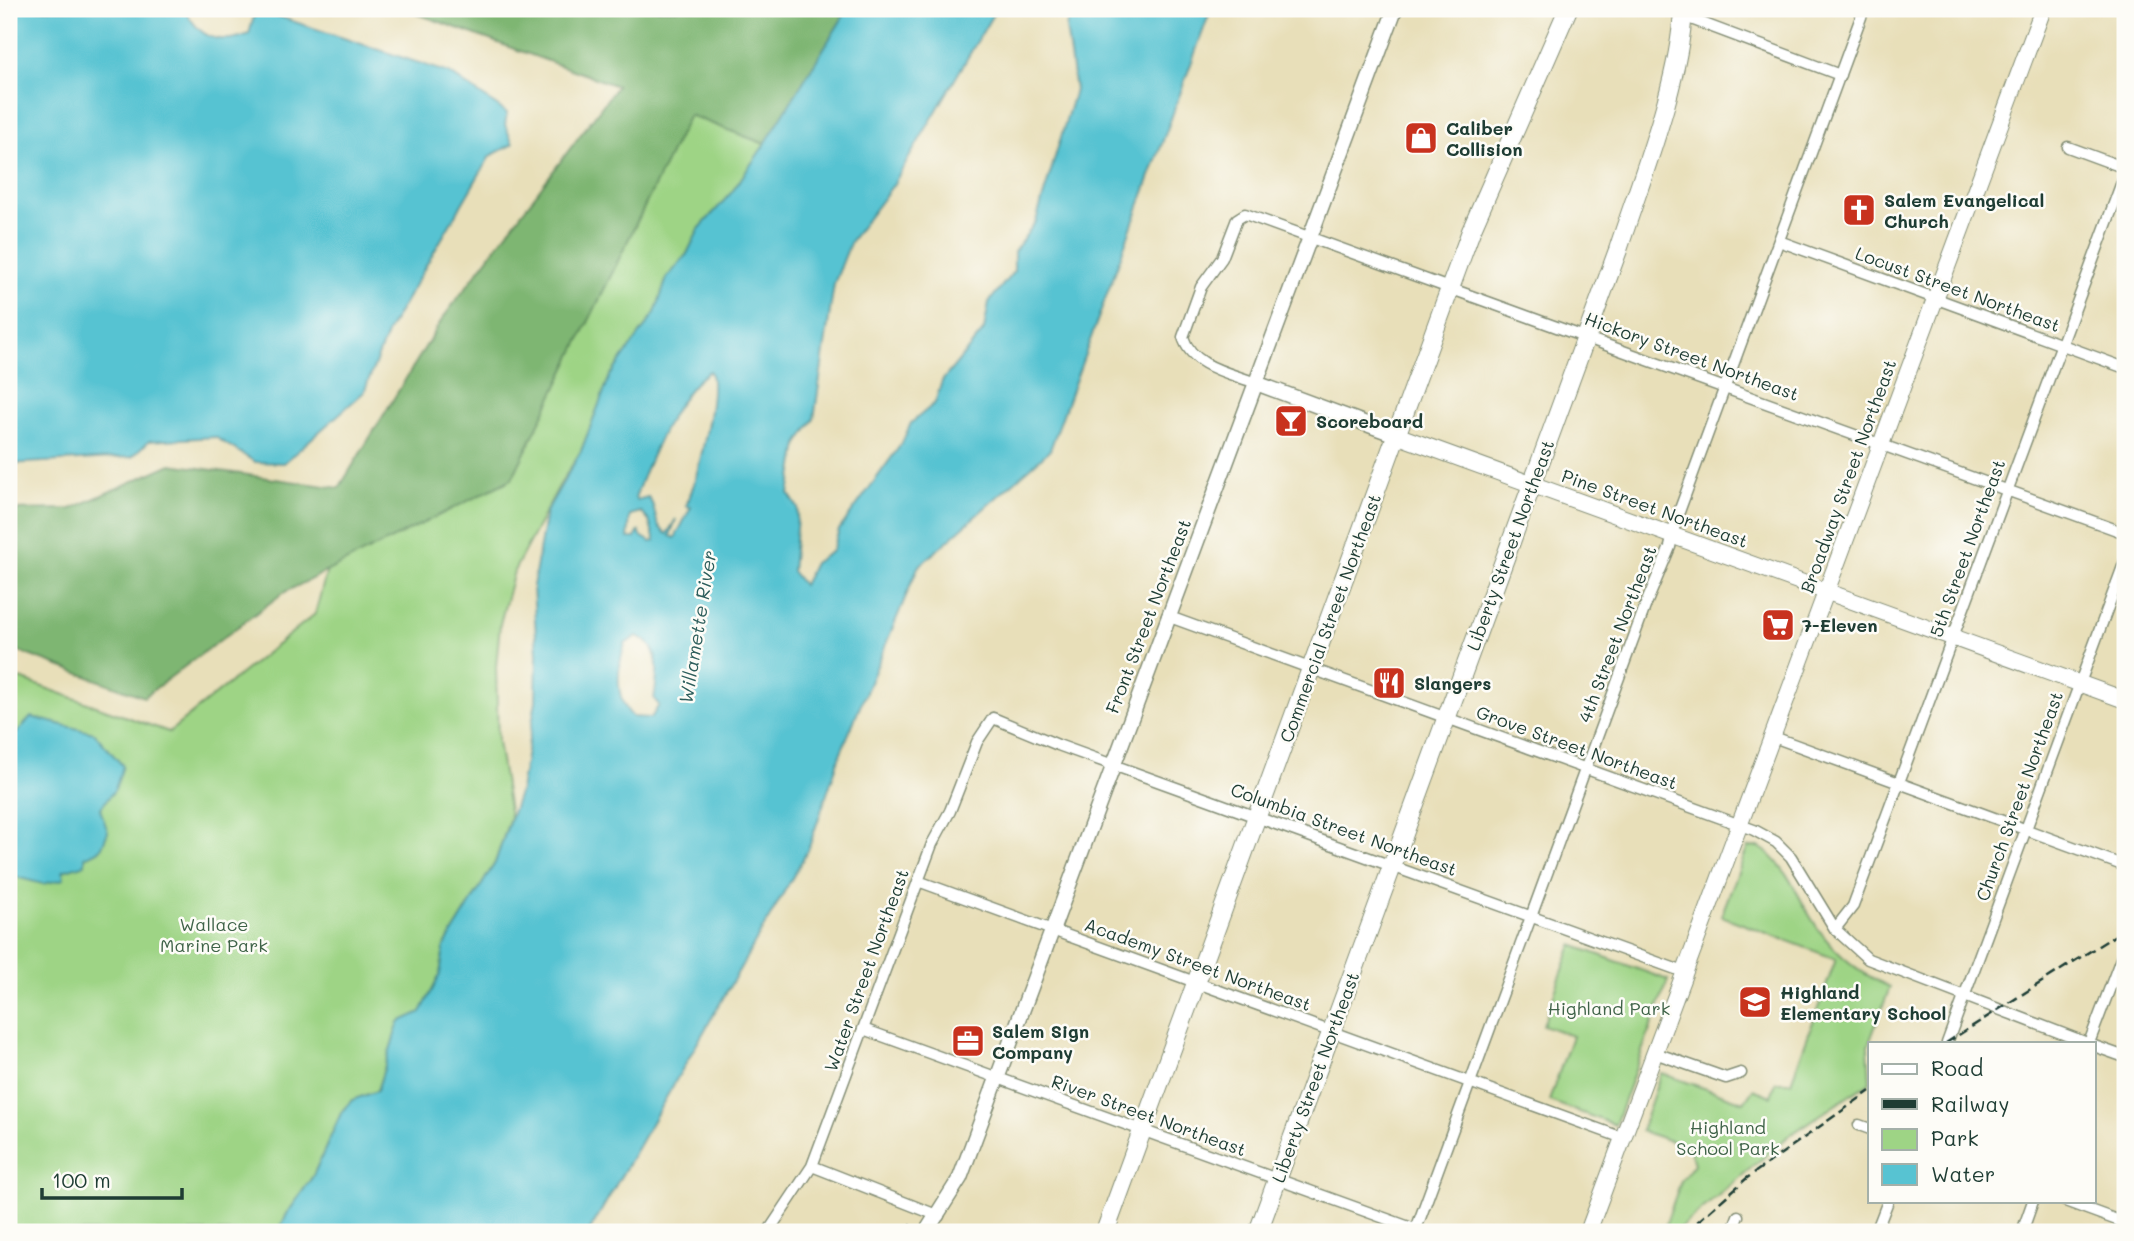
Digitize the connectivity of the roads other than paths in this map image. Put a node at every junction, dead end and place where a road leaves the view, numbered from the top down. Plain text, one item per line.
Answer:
1 (1395, 9) edge
2 (1568, 9) edge
3 (1864, 9) edge
4 (2043, 9) edge
5 (1683, 12) edge
6 (1840, 75) junction
7 (2068, 147) dead end
8 (2125, 168) edge
9 (2125, 174) edge
10 (1310, 236) junction
11 (1779, 241) junction
12 (1451, 290) junction
13 (1935, 299) junction
14 (1588, 336) junction
15 (1183, 337) joint
16 (2060, 345) junction
17 (2125, 368) edge
18 (1256, 383) junction
19 (1725, 386) junction
20 (1396, 435) junction
21 (1881, 444) junction
22 (1532, 484) junction
23 (2008, 490) junction
24 (2125, 533) edge
25 (1672, 534) junction
26 (2125, 561) edge
27 (1827, 590) junction
28 (1167, 616) junction
29 (1953, 636) junction
30 (1312, 670) junction
31 (2080, 683) junction
32 (2125, 700) edge
33 (993, 718) joint
34 (1446, 718) junction
35 (1771, 736) junction
36 (1113, 764) junction
37 (1585, 768) junction
38 (1898, 784) junction
39 (1258, 817) junction
40 (1739, 824) junction
41 (2025, 830) junction
42 (1393, 864) junction
43 (2125, 866) edge
44 (918, 881) junction
45 (1531, 915) junction
46 (1835, 929) junction
47 (1053, 930) junction
48 (2125, 948) edge
49 (1685, 972) junction
50 (1197, 983) junction
51 (1963, 998) junction
52 (863, 1029) junction
53 (1331, 1032) junction
54 (1947, 1042) edge
55 (2085, 1042) edge
56 (2088, 1042) edge
57 (2096, 1047) edge
58 (1655, 1052) junction
59 (2125, 1057) edge
60 (1741, 1073) dead end
61 (998, 1079) junction
62 (1469, 1081) junction
63 (1143, 1130) junction
64 (1623, 1138) junction
65 (812, 1166) junction
66 (1277, 1180) junction
67 (1888, 1202) edge
68 (2033, 1202) edge
69 (2068, 1202) edge
70 (939, 1216) junction
71 (1738, 1216) dead end
72 (2125, 1223) edge
73 (1418, 1231) edge
74 (768, 1232) edge
75 (926, 1232) edge
76 (1105, 1232) edge
77 (1258, 1232) edge
78 (1588, 1232) edge
79 (1732, 1232) edge
80 (1876, 1232) edge
81 (2022, 1232) edge

1 - 10 street, Front Street Northeast
2 - 12 highway, Commercial Street Northeast
3 - 6 street, 4th Street Northeast
4 - 13 main road, Broadway Street Northeast
5 - 6 street
5 - 14 highway, Liberty Street Northeast
6 - 11 street, 4th Street Northeast
7 - 8 street
9 - 16 street, 5th Street Northeast
10 - 12 street, Hickory Street Northeast
10 - 15 street, Hickory Street Northeast
10 - 18 street, Front Street Northeast
11 - 13 street, Locust Street Northeast
11 - 19 street, 4th Street Northeast
12 - 14 street, Hickory Street Northeast
12 - 20 highway, Commercial Street Northeast
13 - 16 street, Locust Street Northeast
13 - 21 main road, Broadway Street Northeast
14 - 19 street, Hickory Street Northeast
14 - 22 highway, Liberty Street Northeast
15 - 18 street, Pine Street Northeast
16 - 17 street, Locust Street Northeast
16 - 23 street, 5th Street Northeast
18 - 20 street, Pine Street Northeast
18 - 28 street, Front Street Northeast
19 - 21 street, Hickory Street Northeast
19 - 25 street, 4th Street Northeast
20 - 22 main road, Pine Street Northeast
20 - 30 highway, Commercial Street Northeast
21 - 23 street, Hickory Street Northeast
21 - 27 main road, Broadway Street Northeast
22 - 25 main road, Pine Street Northeast
22 - 34 highway, Liberty Street Northeast
23 - 24 street, Hickory Street Northeast
23 - 29 street, 5th Street Northeast
25 - 27 main road, Pine Street Northeast
25 - 37 street, 4th Street Northeast
26 - 31 street, Church Street Northeast
27 - 29 main road, Pine Street Northeast
27 - 35 main road, Broadway Street Northeast
28 - 30 street, Grove Street Northeast
28 - 36 street, Front Street Northeast
29 - 31 main road, Pine Street Northeast
29 - 38 street, 5th Street Northeast
30 - 34 street, Grove Street Northeast
30 - 39 highway, Commercial Street Northeast
31 - 32 main road, Pine Street Northeast
31 - 41 street, Church Street Northeast
33 - 36 street, Columbia Street Northeast
33 - 44 street, Water Street Northeast
34 - 37 street, Grove Street Northeast
34 - 42 highway, Liberty Street Northeast
35 - 38 street
35 - 40 main road, Broadway Street Northeast
36 - 39 street, Columbia Street Northeast
36 - 47 street, Front Street Northeast
37 - 40 street, Grove Street Northeast
37 - 45 street, 4th Street Northeast
38 - 41 street
38 - 46 street, 5th Street Northeast
39 - 42 street, Columbia Street Northeast
39 - 50 highway, Commercial Street Northeast
40 - 46 street, Grove Street Northeast
40 - 49 main road, Broadway Street Northeast
41 - 43 street
41 - 51 street, Church Street Northeast
42 - 45 street, Columbia Street Northeast
42 - 53 highway, Liberty Street Northeast
44 - 47 street, Academy Street Northeast
44 - 52 street, Water Street Northeast
45 - 49 street, Columbia Street Northeast
45 - 62 street, 4th Street Northeast
46 - 51 street, Grove Street Northeast
47 - 50 street, Academy Street Northeast
47 - 61 street, Front Street Northeast
48 - 56 street
49 - 58 main road, Broadway Street Northeast
50 - 53 street, Academy Street Northeast
50 - 63 highway, Commercial Street Northeast
51 - 54 street, Church Street Northeast
51 - 55 street, Grove Street Northeast
52 - 61 street, River Street Northeast
52 - 65 street, Water Street Northeast
53 - 62 street, Academy Street Northeast
53 - 66 highway, Liberty Street Northeast
57 - 59 street
58 - 60 street
58 - 64 main road, Broadway Street Northeast
61 - 63 street, River Street Northeast
61 - 70 street, Front Street Northeast
62 - 64 street, Academy Street Northeast
62 - 73 street, 4th Street Northeast
63 - 66 street, River Street Northeast
63 - 76 highway, Commercial Street Northeast
64 - 78 main road, Broadway Street Northeast
65 - 70 street
65 - 74 street, Water Street Northeast
66 - 73 street, River Street Northeast
66 - 77 highway, Liberty Street Northeast
67 - 80 street
68 - 81 street
69 - 72 street
70 - 75 street, Front Street Northeast
71 - 79 street

